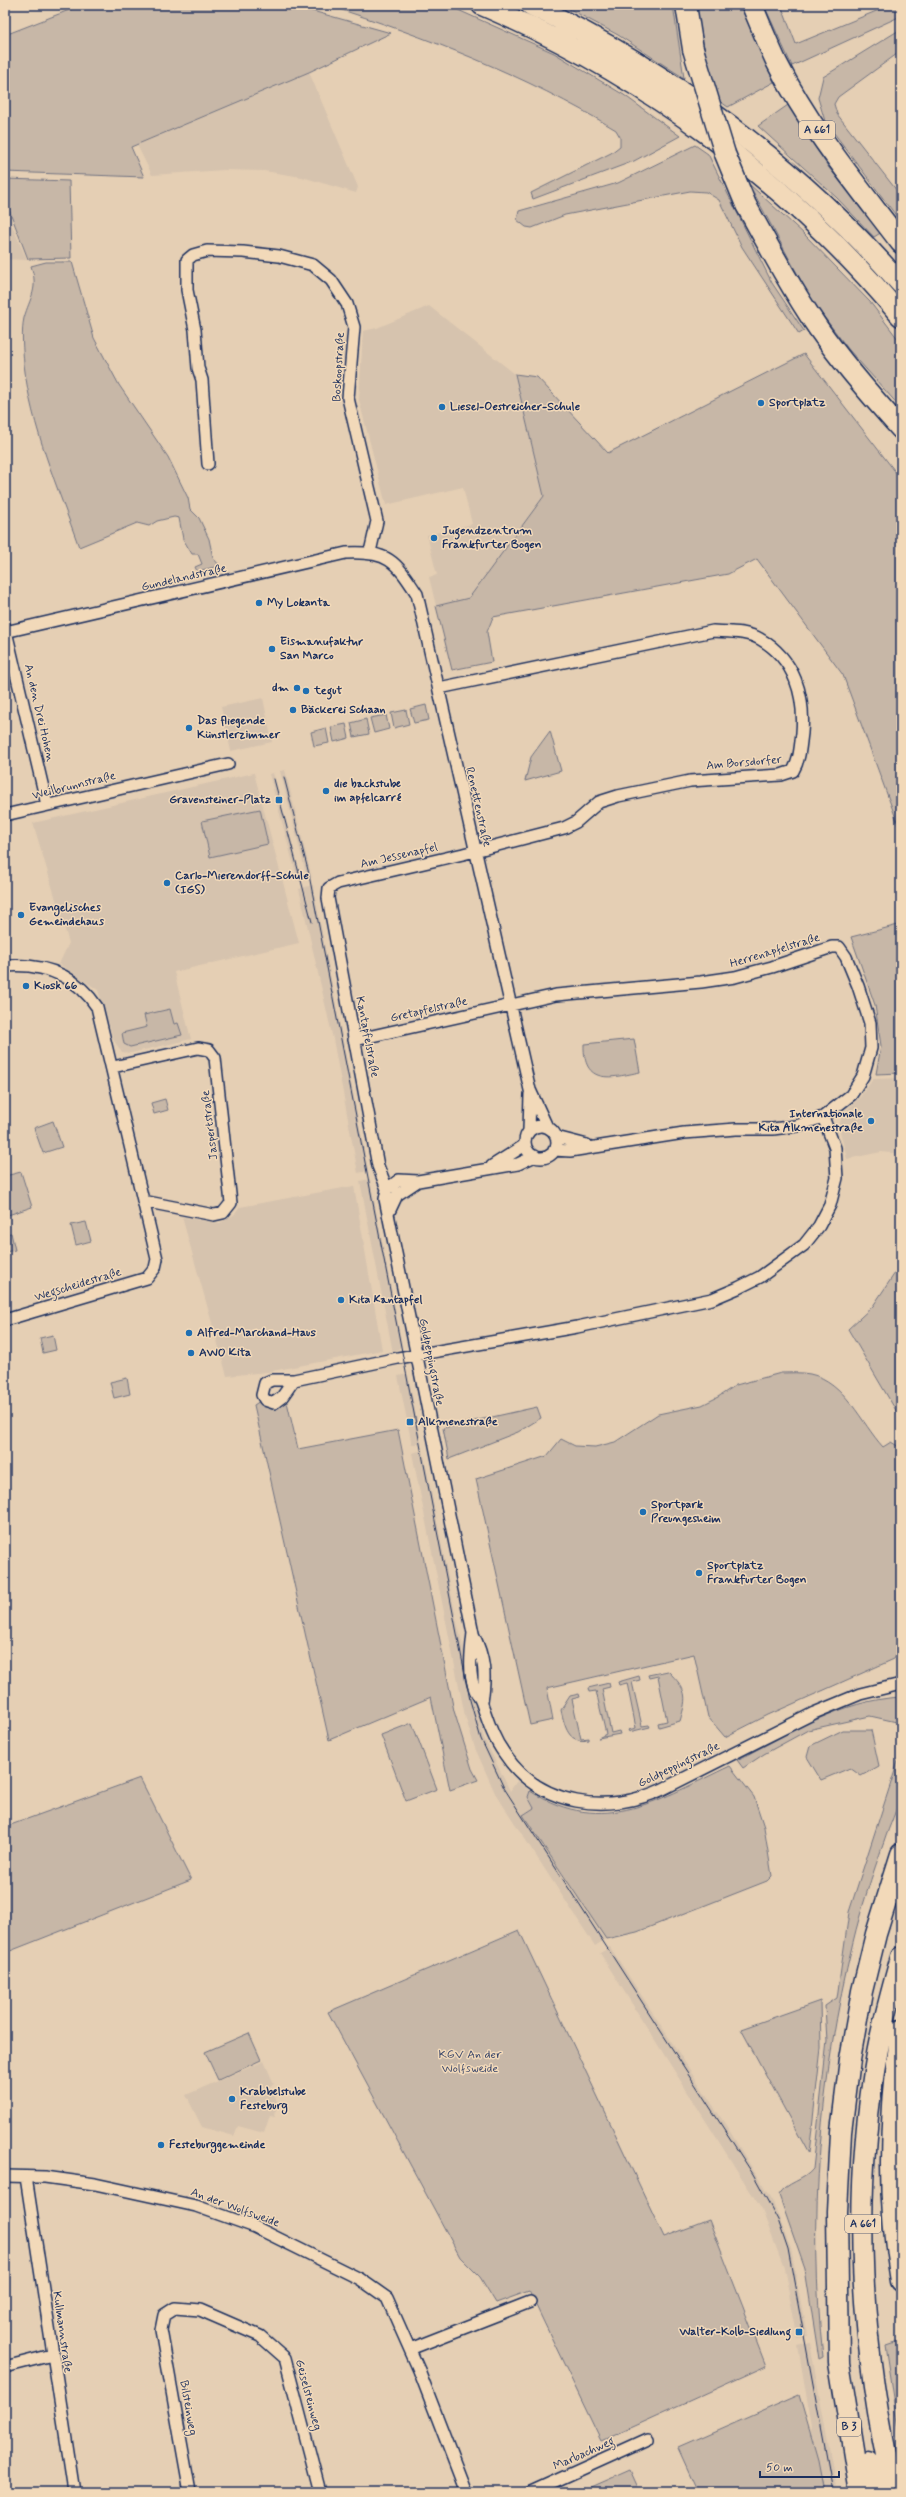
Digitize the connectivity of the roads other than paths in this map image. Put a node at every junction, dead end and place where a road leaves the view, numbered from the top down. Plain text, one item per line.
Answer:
1 (482, 5) edge
2 (531, 5) edge
3 (686, 5) edge
4 (752, 5) edge
5 (901, 243) edge
6 (901, 284) edge
7 (901, 316) edge
8 (901, 429) edge
9 (208, 464) dead end
10 (370, 552) junction
11 (5, 631) edge
12 (439, 688) junction
13 (228, 764) dead end
14 (47, 805) junction
15 (5, 815) edge
16 (475, 851) junction
17 (329, 888) joint
18 (5, 966) edge
19 (510, 1005) junction
20 (354, 1040) junction
21 (112, 1067) junction
22 (530, 1090) junction
23 (823, 1117) junction
24 (546, 1127) junction
25 (529, 1131) junction
26 (556, 1137) junction
27 (525, 1145) junction
28 (595, 1146) junction
29 (554, 1150) junction
30 (535, 1156) junction
31 (488, 1169) junction
32 (418, 1181) junction
33 (387, 1188) junction
34 (143, 1201) junction
35 (389, 1212) junction
36 (5, 1320) edge
37 (416, 1355) junction
38 (294, 1380) dead end
39 (901, 1684) edge
40 (901, 1854) edge
41 (901, 1957) edge
42 (901, 2030) edge
43 (5, 2176) edge
44 (26, 2176) junction
45 (901, 2282) edge
46 (840, 2289) junction
47 (530, 2302) dead end
48 (161, 2330) joint
49 (410, 2349) junction
50 (52, 2355) junction
51 (5, 2368) edge
52 (648, 2439) dead end
53 (74, 2492) edge
54 (190, 2492) edge
55 (320, 2492) edge
56 (466, 2492) edge
57 (531, 2492) edge
58 (860, 2492) edge
59 (875, 2492) edge
60 (894, 2492) edge

1 - 7 highway
2 - 6 highway, bridge
3 - 8 highway, bridge
4 - 5 highway, A 661
9 - 10 street, Boskoopstraße
10 - 11 street, Gundelandstraße
10 - 12 street, Renettenstraße
11 - 14 street, An den Drei Hohen
12 - 16 street, Renettenstraße
12 - 16 street, Am Borsdorfer
13 - 14 street, Weilbrunnstraße
14 - 15 street, Weilbrunnstraße
16 - 17 street, Am Jessenapfel
16 - 19 street, Renettenstraße
17 - 20 street, Kantapfelstraße
18 - 21 street
19 - 20 street, Gretapfelstraße
19 - 22 street, Renettenstraße
19 - 23 street, Herrenapfelstraße
20 - 33 street, Kantapfelstraße
21 - 34 street
21 - 34 street, Jaspertstraße
22 - 24 street, Renettenstraße
22 - 25 street, Renettenstraße
23 - 28 street, Herrenapfelstraße
23 - 37 street
24 - 25 street
24 - 26 street
25 - 27 street
26 - 28 street, Herrenapfelstraße
26 - 29 street
27 - 30 street
27 - 31 street
28 - 29 street, Herrenapfelstraße
29 - 30 street
30 - 31 street
31 - 32 street
32 - 33 street
32 - 35 street
33 - 35 street, Goldpeppingstraße
34 - 36 street, Wegscheidestraße
35 - 37 street, Goldpeppingstraße
37 - 38 street
37 - 39 street, Goldpeppingstraße
40 - 46 highway, A 661
41 - 60 highway, A 661
42 - 45 highway
43 - 44 street, An der Wolfsweide
44 - 49 street, An der Wolfsweide
44 - 50 street, Kullmannstraße
46 - 58 highway, B 3
46 - 59 highway, A 661
47 - 49 street
48 - 54 street, Bilsteinweg
48 - 55 street, Geiselsteinweg
49 - 56 street, An der Wolfsweide
50 - 51 street
50 - 53 street, Kullmannstraße
52 - 57 street, Marbachweg

